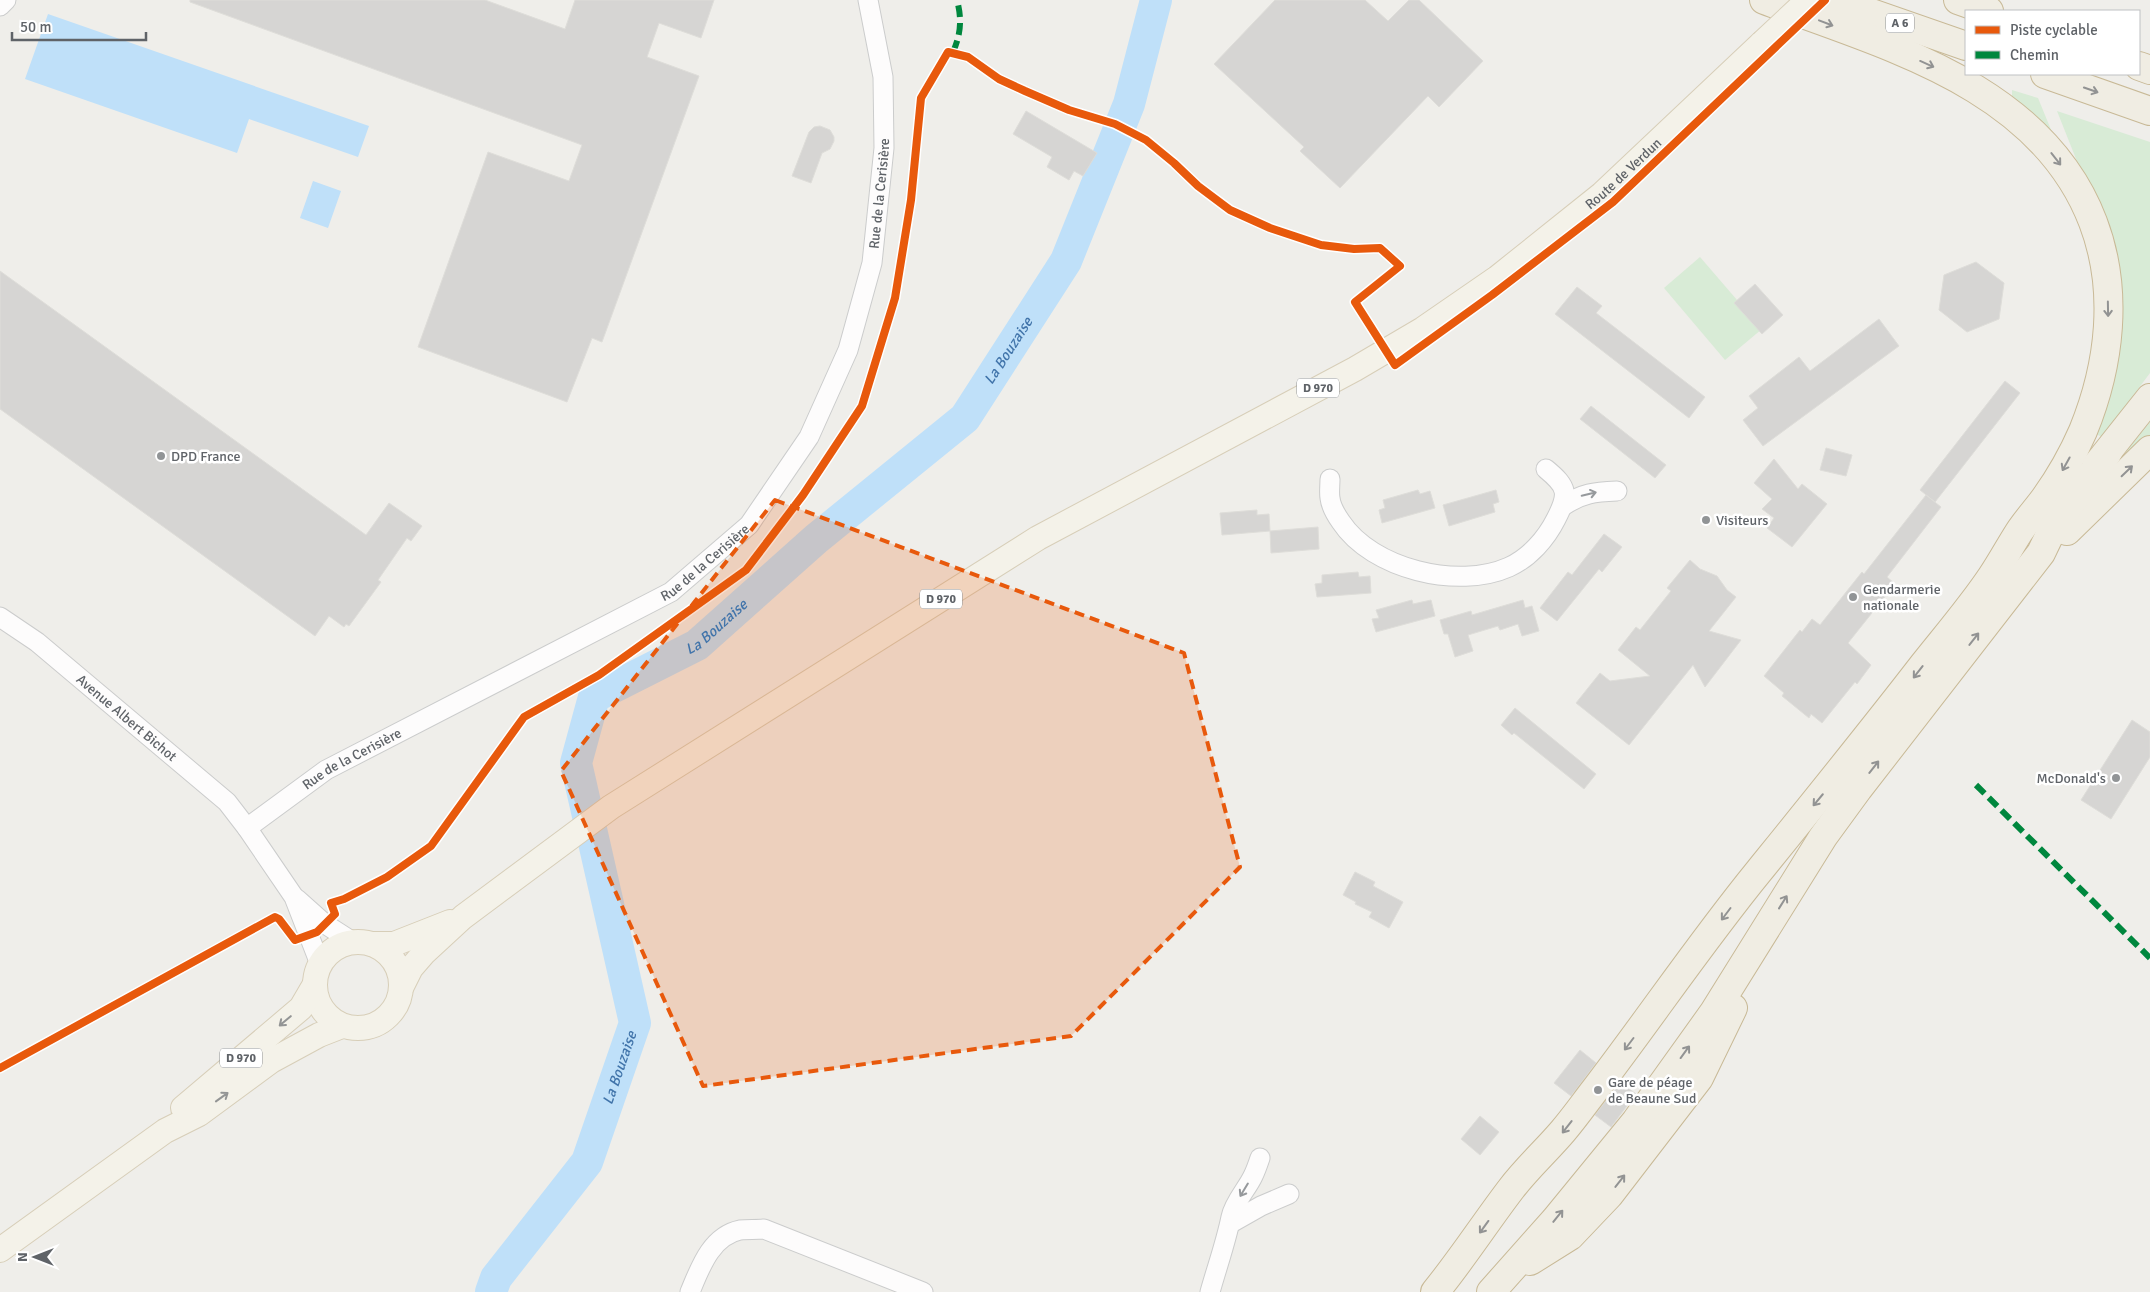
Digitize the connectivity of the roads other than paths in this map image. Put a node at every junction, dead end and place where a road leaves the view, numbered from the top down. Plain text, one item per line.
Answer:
1 (6, 0) edge
2 (868, 0) edge
3 (1764, 0) edge
4 (1808, 0) edge
5 (1834, 0) edge
6 (1958, 0) edge
7 (0, 6) edge
8 (1986, 10) edge
9 (1965, 46) edge
10 (2048, 75) edge
11 (2150, 111) edge
12 (2150, 398) edge
13 (2150, 450) edge
14 (2108, 452) junction
15 (1546, 469) dead end
16 (1330, 480) dead end
17 (1617, 491) dead end
18 (1563, 506) junction
19 (2041, 553) junction
20 (1991, 578) junction
21 (0, 617) edge
22 (247, 828) junction
23 (294, 897) junction
24 (463, 916) junction
25 (363, 943) junction
26 (318, 974) junction
27 (402, 986) junction
28 (342, 1026) junction
29 (165, 1131) junction
30 (1260, 1158) dead end
31 (1289, 1194) dead end
32 (1231, 1223) junction
33 (0, 1250) edge
34 (1498, 1286) edge
35 (690, 1292) edge
36 (923, 1292) edge
37 (1210, 1292) edge
38 (1435, 1292) edge

1 - 7 street
2 - 22 street, Rue de la Cerisière
3 -> 20 highway
4 - 24 main road, Route de Verdun / D 970, bridge
5 - 9 highway, A 6
6 - 8 highway
10 -> 11 highway
12 - 14 highway
19 -> 13 highway
14 - 19 highway
14 - 20 highway
15 - 18 street
16 - 18 street
18 -> 17 street
34 -> 19 highway
20 -> 38 highway
21 - 22 street, Avenue Albert Bichot
22 - 23 street
23 - 25 street
23 - 26 street
24 - 25 main road, D 970
24 - 27 main road, D 970
25 - 26 main road
25 - 27 main road
26 - 28 main road
26 -> 29 main road, D 970
27 - 28 main road
29 -> 28 main road, D 970
29 - 33 main road, D 970
30 -> 32 street
31 - 32 street
32 - 37 street
35 - 36 street

